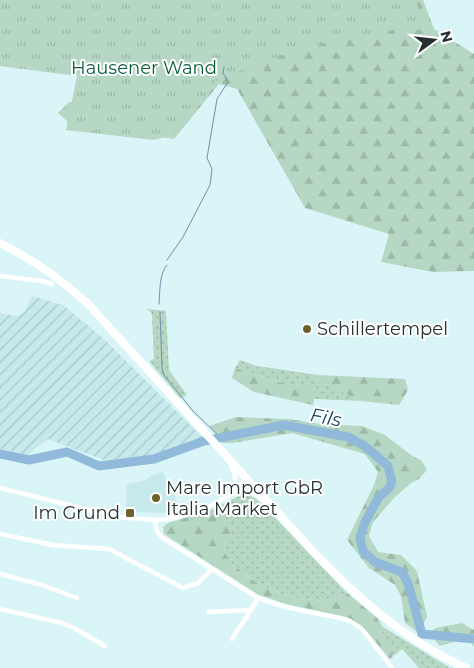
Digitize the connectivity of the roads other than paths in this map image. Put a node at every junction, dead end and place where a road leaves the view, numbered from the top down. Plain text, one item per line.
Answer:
1 (0, 243) edge
2 (0, 276) edge
3 (52, 284) dead end
4 (228, 457) junction
5 (247, 479) junction
6 (0, 488) edge
7 (233, 492) junction
8 (228, 496) junction
9 (280, 516) junction
10 (155, 520) junction
11 (0, 534) edge
12 (212, 569) junction
13 (0, 574) edge
14 (77, 598) dead end
15 (258, 598) junction
16 (0, 609) edge
17 (251, 610) junction
18 (208, 612) dead end
19 (232, 639) dead end
20 (105, 646) dead end
21 (392, 668) edge
22 (466, 668) edge

1 - 4 main road
2 - 3 street
4 - 5 main road
4 - 7 street
5 - 7 street
5 - 9 main road
6 - 10 street
7 - 8 street
8 - 9 street
8 - 10 street
9 - 22 main road
10 - 12 street
11 - 12 street
12 - 15 street
13 - 14 street
15 - 17 street
15 - 21 street
16 - 20 street
17 - 18 street
17 - 19 street

